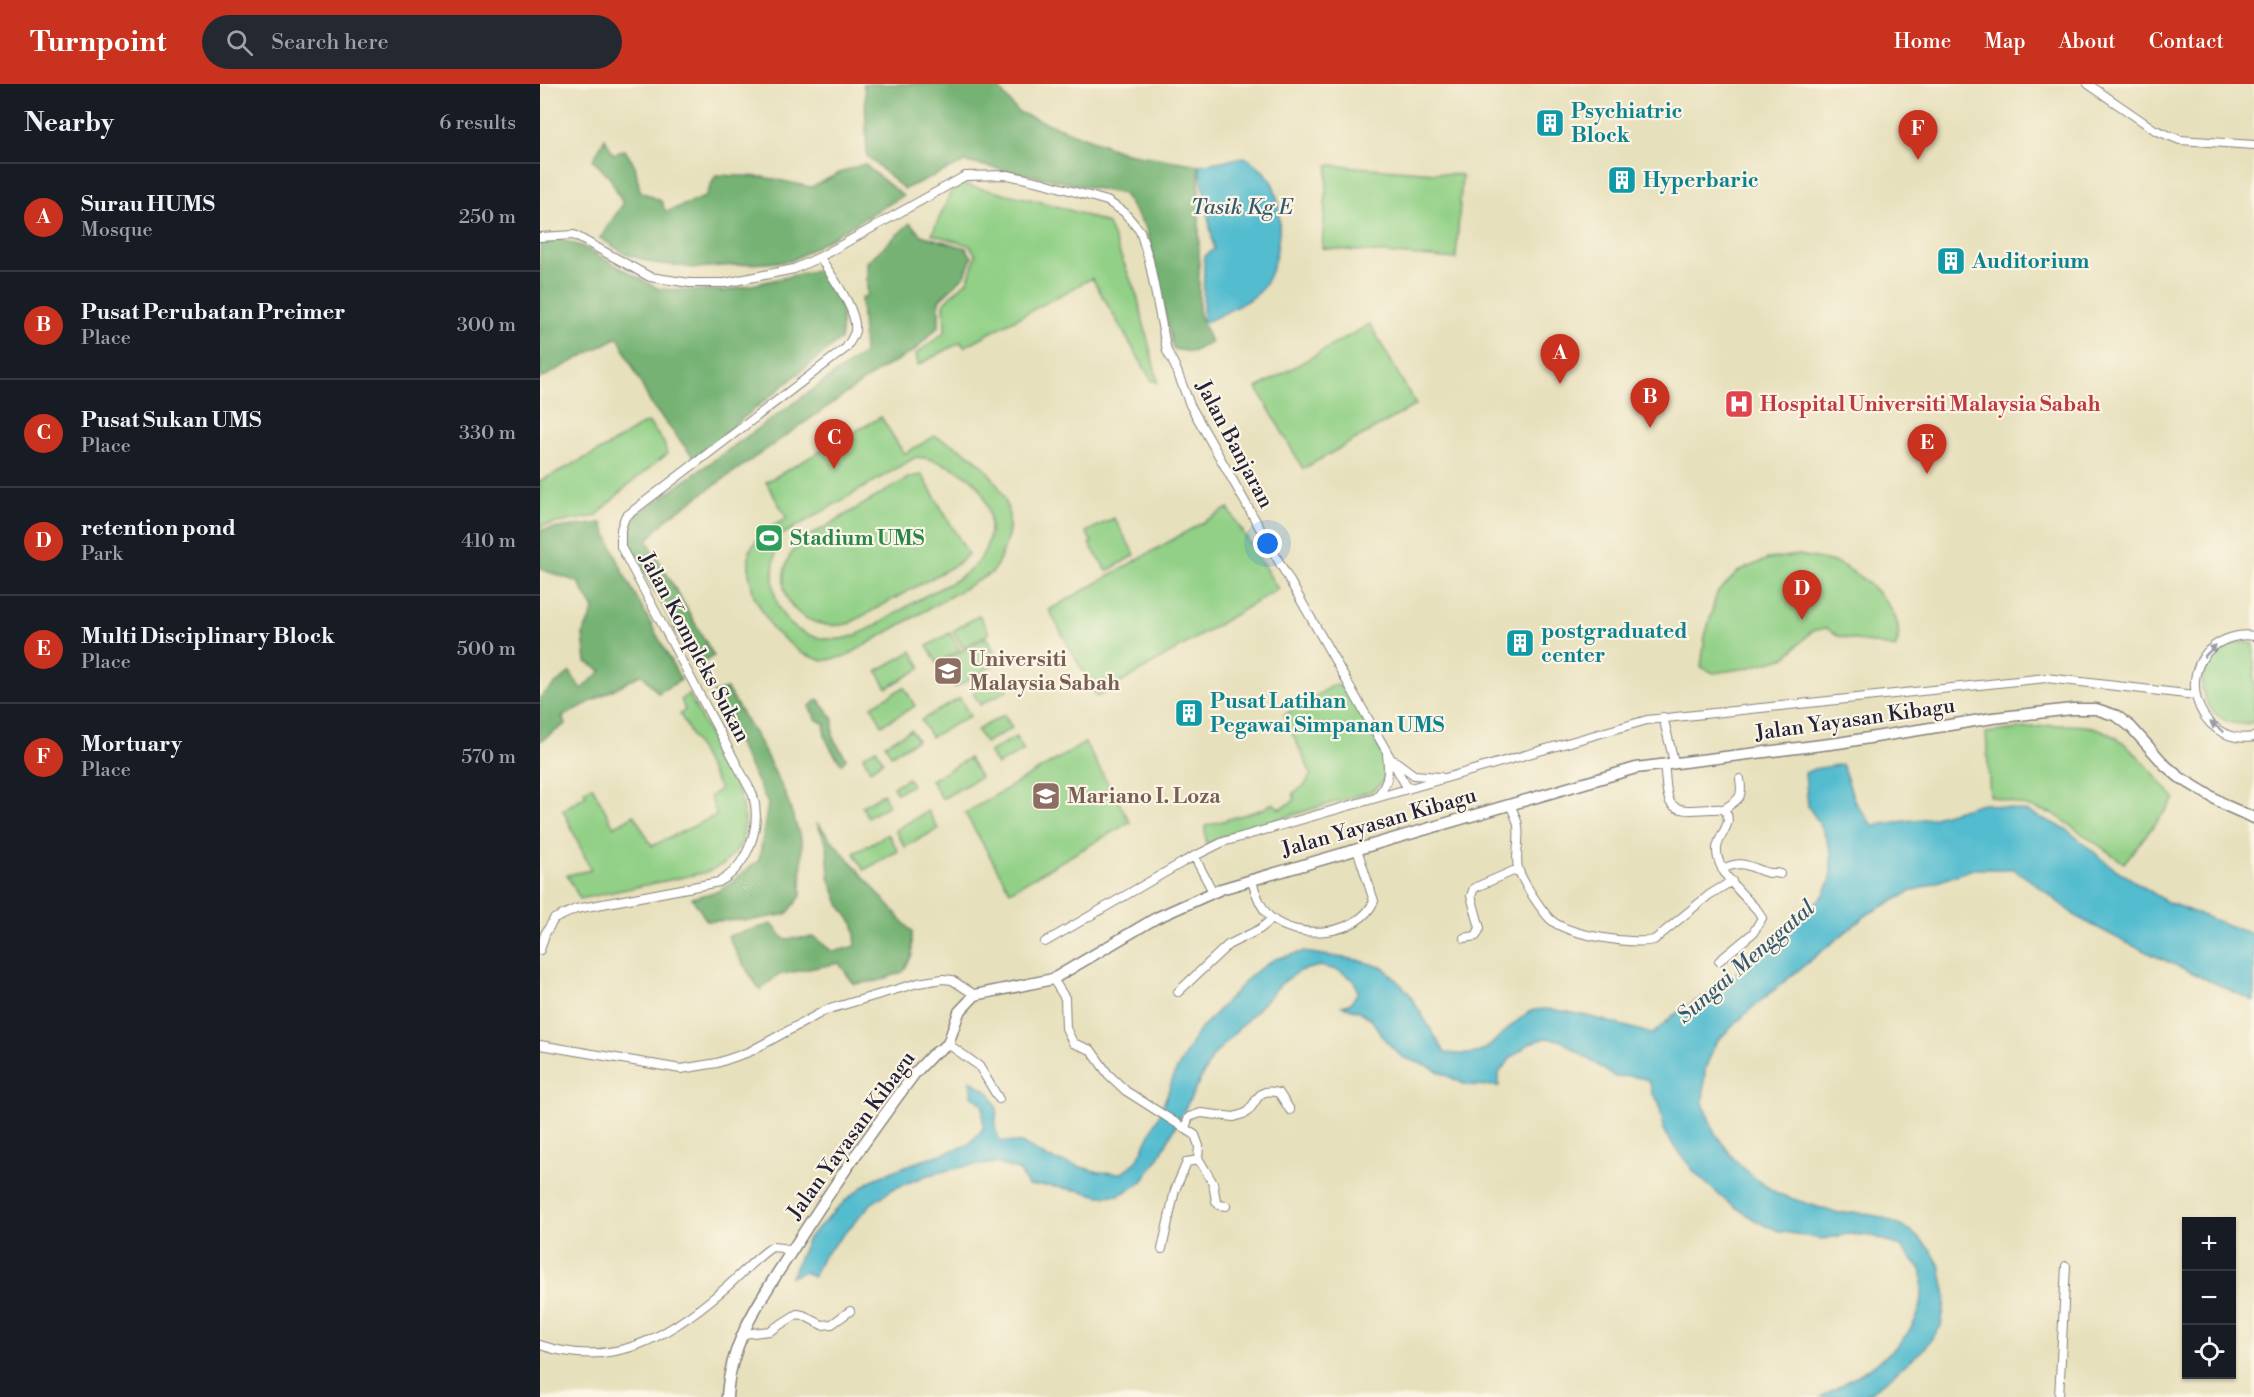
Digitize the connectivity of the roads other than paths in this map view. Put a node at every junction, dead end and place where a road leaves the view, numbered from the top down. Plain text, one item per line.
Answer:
1 (2088, 84) edge
2 (2254, 145) edge
3 (540, 237) edge
4 (820, 257) junction
5 (2254, 636) edge
6 (2195, 695) junction
7 (1663, 717) junction
8 (2254, 736) edge
9 (1387, 752) junction
10 (1669, 763) junction
11 (1446, 778) junction
12 (1740, 779) dead end
13 (1408, 789) junction
14 (1374, 798) junction
15 (1510, 804) junction
16 (1724, 809) junction
17 (2254, 818) edge
18 (1357, 849) junction
19 (1194, 856) junction
20 (1518, 869) junction
21 (1722, 869) junction
22 (1780, 874) dead end
23 (1251, 879) junction
24 (1732, 881) junction
25 (1213, 892) junction
26 (1272, 919) junction
27 (1464, 938) dead end
28 (1045, 942) dead end
29 (540, 951) edge
30 (1719, 961) dead end
31 (1053, 979) junction
32 (1178, 992) dead end
33 (975, 995) junction
34 (948, 1044) junction
35 (540, 1045) edge
36 (999, 1099) dead end
37 (1290, 1110) dead end
38 (1182, 1126) junction
39 (1198, 1160) junction
40 (1226, 1206) dead end
41 (1162, 1249) dead end
42 (791, 1252) junction
43 (2066, 1266) dead end
44 (850, 1311) dead end
45 (743, 1334) junction
46 (540, 1345) edge
47 (727, 1397) edge
48 (2059, 1397) edge

1 - 2 street
3 - 4 street, Jalan Banjaran
4 - 9 street, Jalan Banjaran
4 - 29 street, Jalan Kompleks Sukan
6 -> 5 street
6 - 7 street
8 -> 6 street
7 - 10 street
7 - 11 street
9 - 11 street
9 - 13 street, Jalan Banjaran
9 - 14 street
10 - 15 street, Jalan Yayasan Kibagu
10 - 16 street
10 - 17 street, Jalan Yayasan Kibagu
11 - 13 street
12 - 16 street
13 - 14 street
14 - 19 street
15 - 18 street, Jalan Yayasan Kibagu
15 - 20 street
16 - 21 street
18 - 23 street, Jalan Yayasan Kibagu
18 - 26 street
19 - 25 street
19 - 28 street
20 - 24 street
20 - 27 street
21 - 22 street
21 - 24 street
23 - 25 street, Jalan Yayasan Kibagu
23 - 26 street
24 - 30 street
25 - 31 street, Jalan Yayasan Kibagu
26 - 32 street
31 - 33 street, Jalan Yayasan Kibagu
31 - 38 street
33 - 34 street
33 - 35 street
34 - 36 street
34 - 42 street, Jalan Yayasan Kibagu
37 - 38 street
38 - 39 street
39 - 40 street
39 - 41 street
42 - 45 street, Jalan Yayasan Kibagu
42 - 46 street
43 - 48 street
44 - 45 street
45 - 47 street, Jalan Yayasan Kibagu

